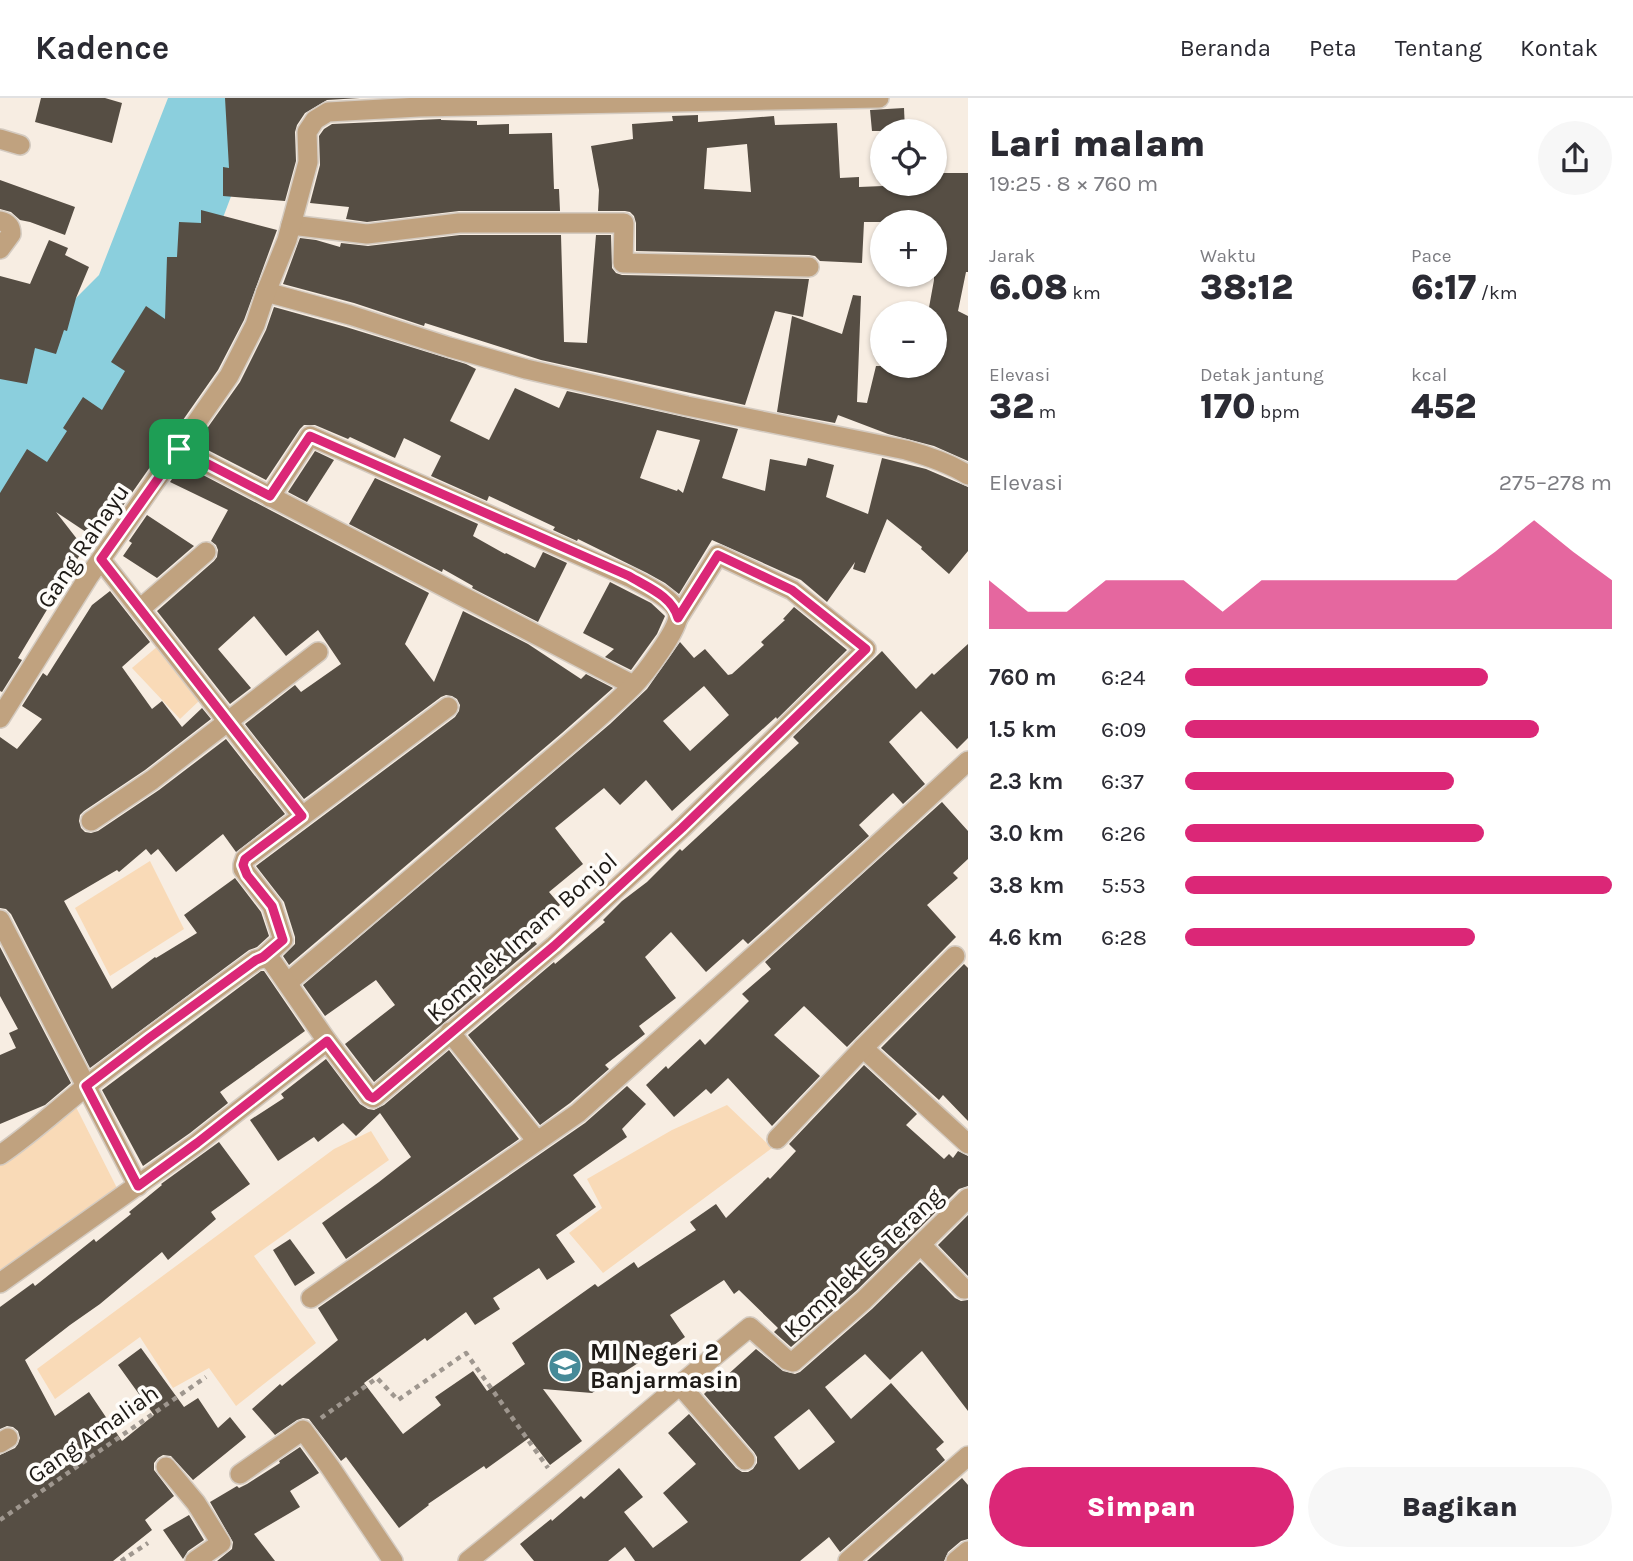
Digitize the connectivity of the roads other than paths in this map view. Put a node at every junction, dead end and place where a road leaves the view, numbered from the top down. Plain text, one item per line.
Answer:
1 (879, 98) edge
2 (387, 103) edge
3 (0, 139) edge
4 (20, 145) dead end
5 (6, 225) edge
6 (291, 225) junction
7 (0, 249) edge
8 (809, 267) dead end
9 (266, 292) junction
10 (179, 449) junction
11 (968, 475) edge
12 (270, 496) junction
13 (206, 552) dead end
14 (101, 559) junction
15 (140, 609) junction
16 (678, 618) junction
17 (318, 652) dead end
18 (633, 685) junction
19 (448, 706) dead end
20 (0, 718) edge
21 (229, 721) junction
22 (968, 761) edge
23 (302, 816) junction
24 (91, 821) dead end
25 (0, 920) edge
26 (955, 956) dead end
27 (263, 957) junction
28 (286, 983) junction
29 (450, 1032) junction
30 (327, 1041) junction
31 (863, 1048) junction
32 (86, 1086) junction
33 (778, 1139) dead end
34 (537, 1140) junction
35 (968, 1144) edge
36 (0, 1155) edge
37 (138, 1186) junction
38 (968, 1198) edge
39 (920, 1245) junction
40 (0, 1283) edge
41 (964, 1289) dead end
42 (310, 1298) dead end
43 (679, 1384) junction
44 (968, 1456) edge
45 (746, 1460) dead end
46 (166, 1467) dead end
47 (240, 1474) dead end
48 (968, 1551) edge
49 (195, 1561) edge
50 (393, 1561) edge
51 (468, 1561) edge
52 (848, 1561) edge
53 (956, 1561) edge

1 - 2 street, Gang Rahayu
2 - 6 street, Gang Rahayu
3 - 4 street
5 - 7 street
6 - 8 street
6 - 9 street, Gang Rahayu
9 - 10 street, Gang Rahayu
9 - 11 street
10 - 12 street
10 - 14 street, Gang Rahayu
12 - 16 street
12 - 18 street
13 - 15 street
14 - 15 street
14 - 20 street, Gang Rahayu
15 - 21 street
16 - 18 street
16 - 29 street, Komplek Imam Bonjol
17 - 21 street
18 - 28 street
19 - 23 street
21 - 23 street
21 - 24 street
22 - 34 street
23 - 27 street
25 - 32 street
26 - 31 street
27 - 28 street
27 - 32 street
28 - 30 street
29 - 30 street, Komplek Imam Bonjol
29 - 34 street
30 - 37 street
31 - 33 street
31 - 35 street
32 - 36 street
32 - 37 street
34 - 42 street
37 - 40 street
38 - 39 street, Komplek Es Terang
39 - 41 street
39 - 43 street, Komplek Es Terang
43 - 45 street
43 - 51 street, Komplek Es Terang
44 - 52 street
46 - 49 street
47 - 50 street
48 - 53 street

